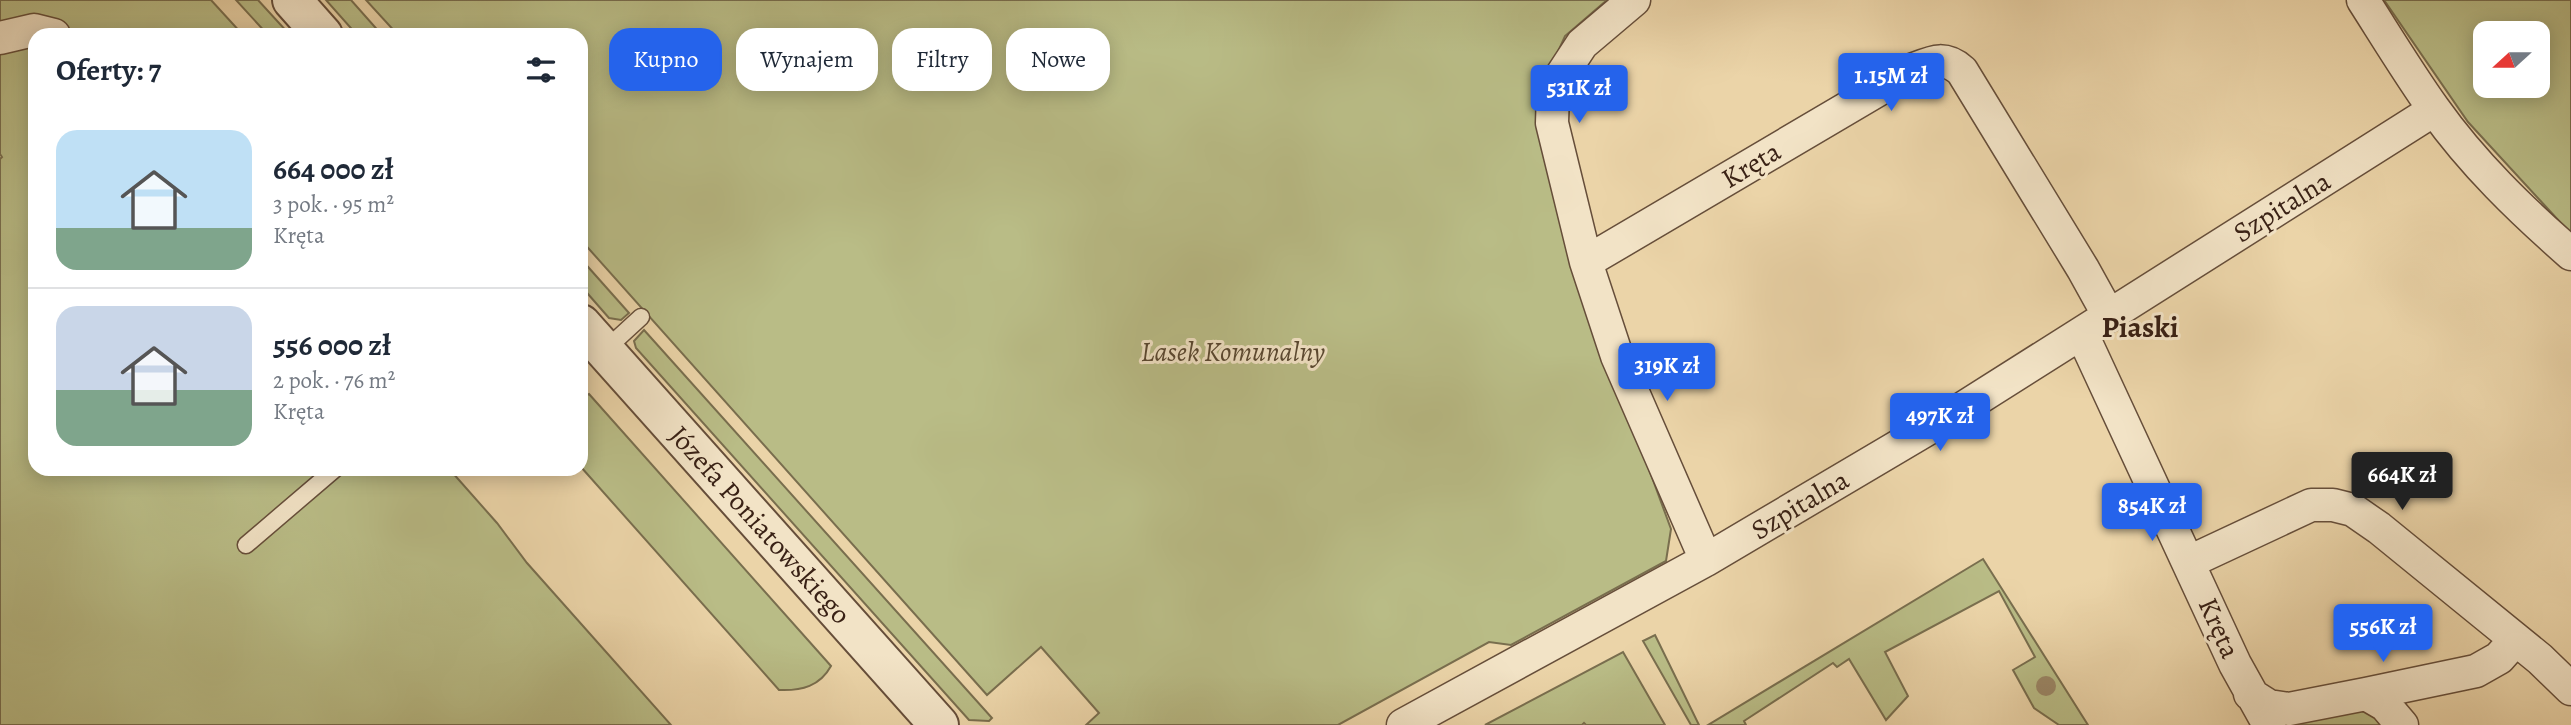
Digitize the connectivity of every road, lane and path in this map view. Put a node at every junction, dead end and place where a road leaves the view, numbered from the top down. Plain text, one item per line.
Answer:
1 (292, 0) edge
2 (1634, 0) edge
3 (2363, 0) edge
4 (317, 28) edge
5 (28, 31) edge
6 (0, 38) edge
7 (2434, 110) junction
8 (2571, 254) edge
9 (1586, 262) junction
10 (2109, 316) junction
11 (641, 317) dead end
12 (2082, 334) junction
13 (593, 337) edge
14 (327, 476) edge
15 (246, 545) dead end
16 (1706, 560) junction
17 (2189, 562) junction
18 (2515, 640) junction
19 (2571, 689) edge
20 (2250, 694) junction
21 (2366, 694) junction
22 (939, 725) edge
23 (1403, 725) edge
24 (2269, 725) edge
25 (2402, 725) edge

1 - 4 street
2 - 9 street
3 - 7 street
5 - 6 street
7 - 8 street
7 - 10 street, Szpitalna
9 - 10 street, Kręta
9 - 16 street
10 - 12 street, Szpitalna
11 - 13 lane
12 - 16 street, Szpitalna
12 - 17 street, Kręta
13 - 22 street, Józefa Poniatowskiego
14 - 15 lane
16 - 23 street, Szpitalna
17 - 18 street, Kręta
17 - 20 street, Kręta
18 - 19 street, Kręta
18 - 21 street, Kręta
20 - 21 street, Kręta
20 - 24 street, Kręta
21 - 25 street

